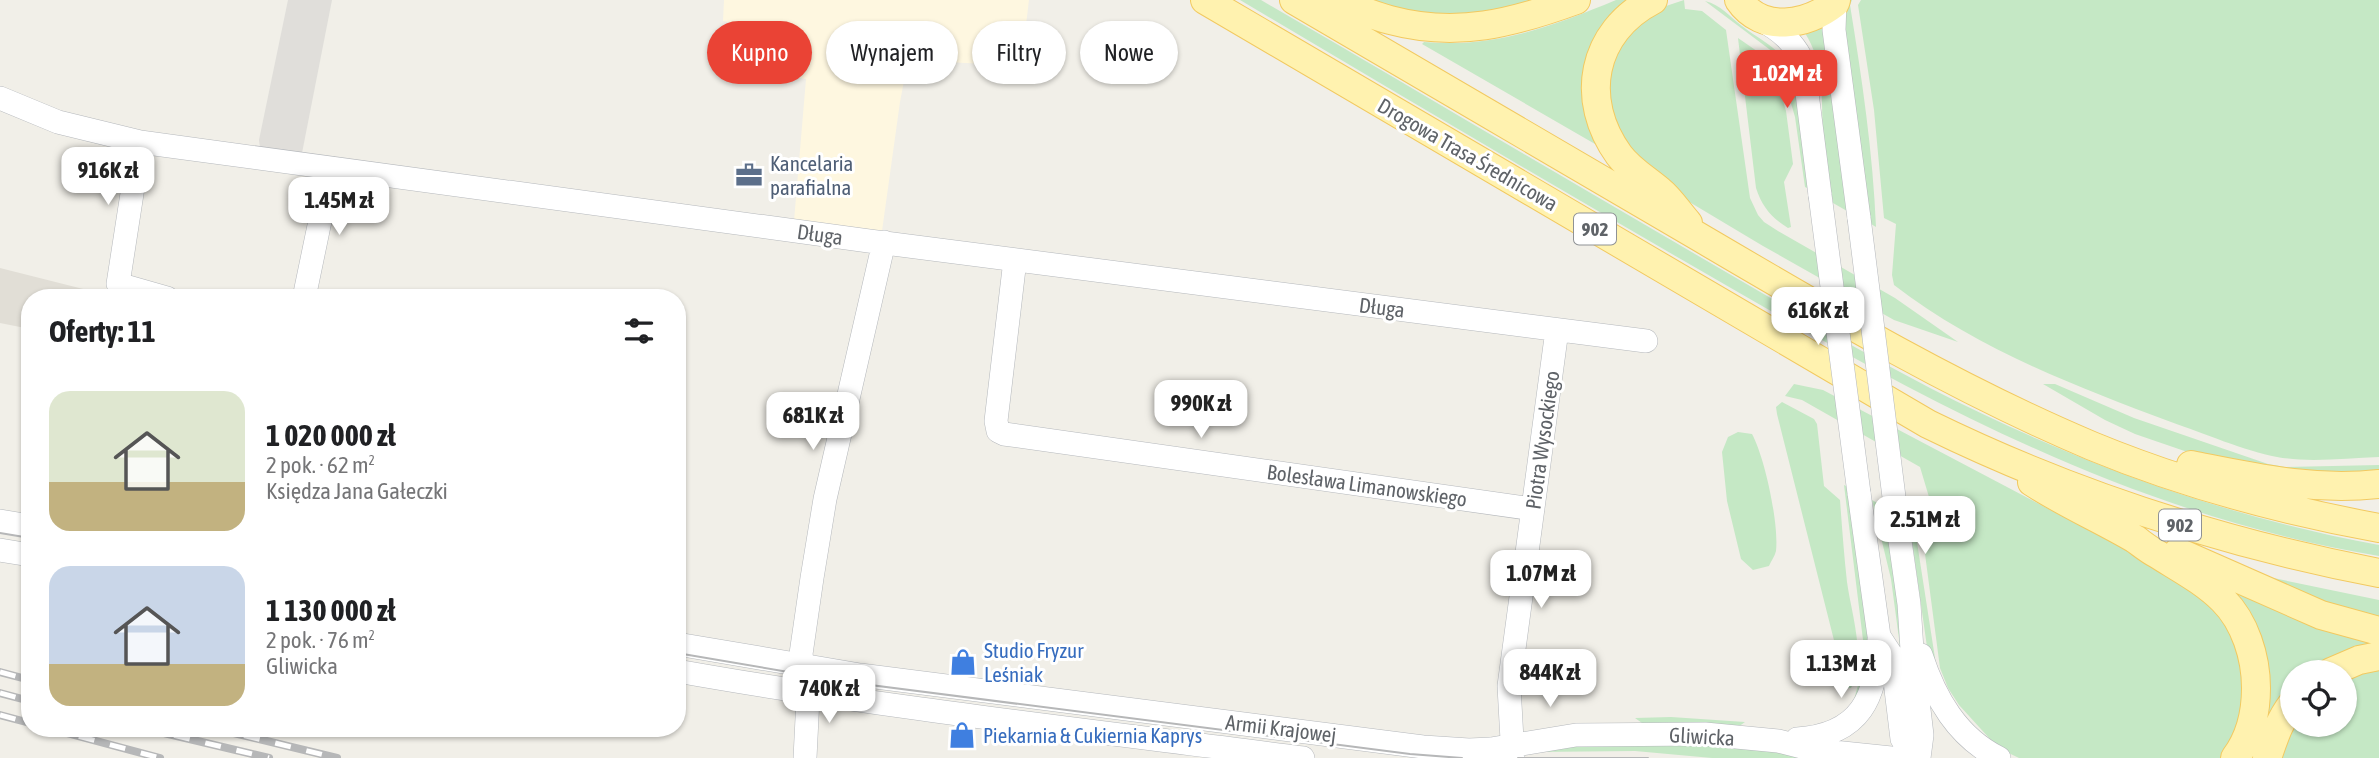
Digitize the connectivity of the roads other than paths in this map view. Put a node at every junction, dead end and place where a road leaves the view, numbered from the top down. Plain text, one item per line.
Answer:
1 (1205, 0) edge
2 (1294, 0) edge
3 (1333, 0) edge
4 (1576, 0) edge
5 (1653, 0) edge
6 (1836, 1) edge
7 (1743, 6) edge
8 (0, 98) edge
9 (140, 142) junction
10 (331, 168) junction
11 (1699, 237) junction
12 (884, 242) junction
13 (1015, 260) junction
14 (136, 289) edge
15 (306, 289) edge
16 (1557, 330) junction
17 (1646, 341) dead end
18 (2093, 446) junction
19 (1987, 453) junction
20 (2379, 484) edge
21 (1533, 509) junction
22 (0, 521) edge
23 (21, 524) edge
24 (2379, 528) edge
25 (2135, 539) junction
26 (0, 550) edge
27 (21, 554) edge
28 (2379, 573) edge
29 (1909, 604) junction
30 (2379, 631) edge
31 (1879, 636) junction
32 (686, 646) edge
33 (2379, 656) edge
34 (2357, 661) edge
35 (802, 666) junction
36 (686, 672) edge
37 (807, 692) junction
38 (1512, 713) junction
39 (2280, 722) edge
40 (1576, 735) junction
41 (1778, 741) junction
42 (1512, 752) edge
43 (2268, 757) edge
44 (805, 758) edge
45 (1303, 758) edge
46 (1891, 758) edge
47 (1918, 758) edge
48 (1998, 758) edge
49 (2235, 758) edge

1 - 19 main road, Drogowa Trasa Średnicowa / 902
2 - 11 main road, 902
3 - 4 main road
5 - 11 main road
6 - 7 main road
6 - 29 street, bridge
7 - 31 street, bridge
8 - 9 street, Długa
9 - 10 street, Długa
9 - 14 street
10 - 12 street, Długa
10 - 15 street
11 - 18 main road, 902
12 - 13 street, Długa
12 - 35 street
13 - 16 street, Długa
13 - 21 street, Bolesława Limanowskiego
16 - 17 street, Długa
16 - 21 street, Piotra Wysockiego
18 - 20 main road
18 - 24 main road, 902
19 - 25 main road
19 - 28 main road, 902
21 - 38 street, Piotra Wysockiego
22 - 23 street
25 - 30 main road
25 - 49 main road
26 - 27 street
29 - 47 street
29 - 48 street
31 - 41 street
31 - 47 street
32 - 35 street, Armii Krajowej
33 - 34 main road
35 - 37 street
35 - 42 street, Armii Krajowej
36 - 37 street, Armii Krajowej
37 - 44 street
37 - 45 street, Armii Krajowej
38 - 40 street
38 - 42 street, Piotra Wysockiego
39 - 43 main road
40 - 41 street, Gliwicka
40 - 42 street, Gliwicka
41 - 46 street, Gliwicka

